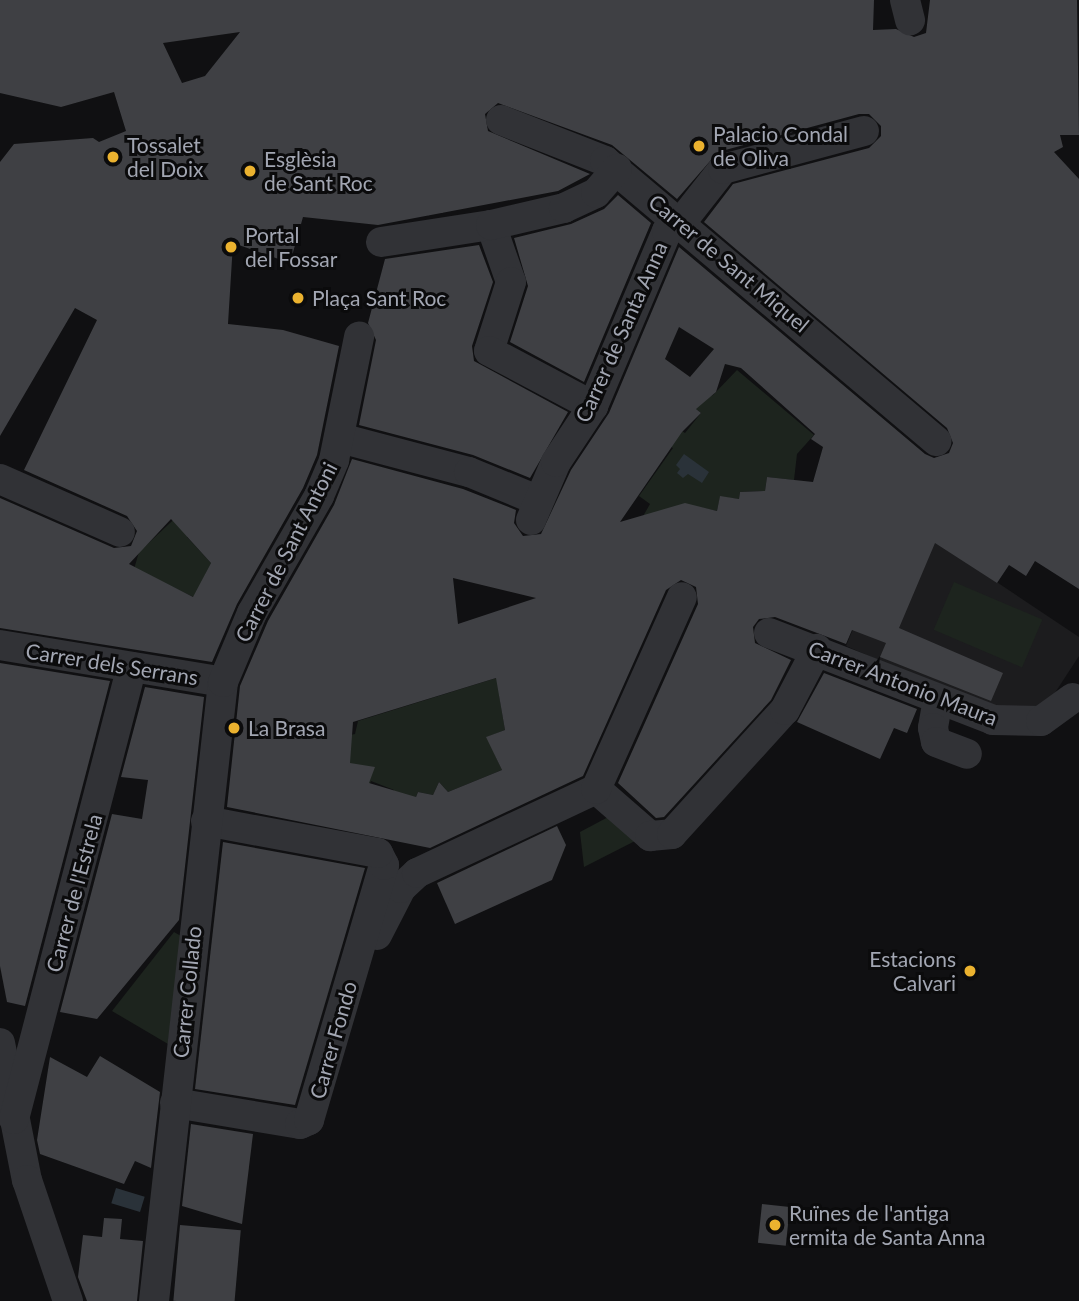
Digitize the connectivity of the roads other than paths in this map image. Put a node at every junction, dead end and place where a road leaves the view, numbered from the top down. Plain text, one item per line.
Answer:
1 (501, 120) dead end
2 (864, 131) dead end
3 (617, 169) junction
4 (678, 222) junction
5 (491, 225) junction
6 (381, 242) dead end
7 (359, 337) dead end
8 (593, 406) junction
9 (340, 438) junction
10 (936, 441) dead end
11 (0, 479) edge
12 (120, 532) dead end
13 (682, 597) dead end
14 (769, 633) dead end
15 (0, 645) edge
16 (817, 649) junction
17 (132, 667) junction
18 (223, 682) junction
19 (1073, 698) dead end
20 (938, 699) junction
21 (967, 754) dead end
22 (596, 789) junction
23 (206, 821) junction
24 (357, 959) junction
25 (0, 1043) edge
26 (175, 1103) junction
27 (14, 1119) junction
28 (68, 1301) edge
29 (154, 1301) edge

1 - 3 street, Carrer de Sant Miquel
2 - 4 street, Carrer de Santa Anna
3 - 4 street, Carrer de Sant Miquel
3 - 5 street
4 - 8 street, Carrer de Santa Anna
4 - 10 street, Carrer de Sant Miquel
5 - 6 street
5 - 8 street
7 - 9 street, Carrer de Sant Antoni
8 - 9 street, Carrer de Santa Anna
9 - 18 street, Carrer de Sant Antoni
11 - 12 street
13 - 22 street
14 - 16 street, Carrer Antonio Maura
15 - 17 street, Carrer dels Serrans
16 - 20 street, Carrer Antonio Maura
16 - 22 street
17 - 18 street, Carrer dels Serrans
17 - 27 street, Carrer de l'Estrela
18 - 23 street, Carrer Collado
19 - 20 street, Carrer Antonio Maura
20 - 21 street
22 - 24 street
23 - 24 street, Carrer Fondo
23 - 26 street, Carrer Collado
24 - 26 street, Carrer Fondo
25 - 27 street
26 - 29 street, Carrer Collado
27 - 28 street

